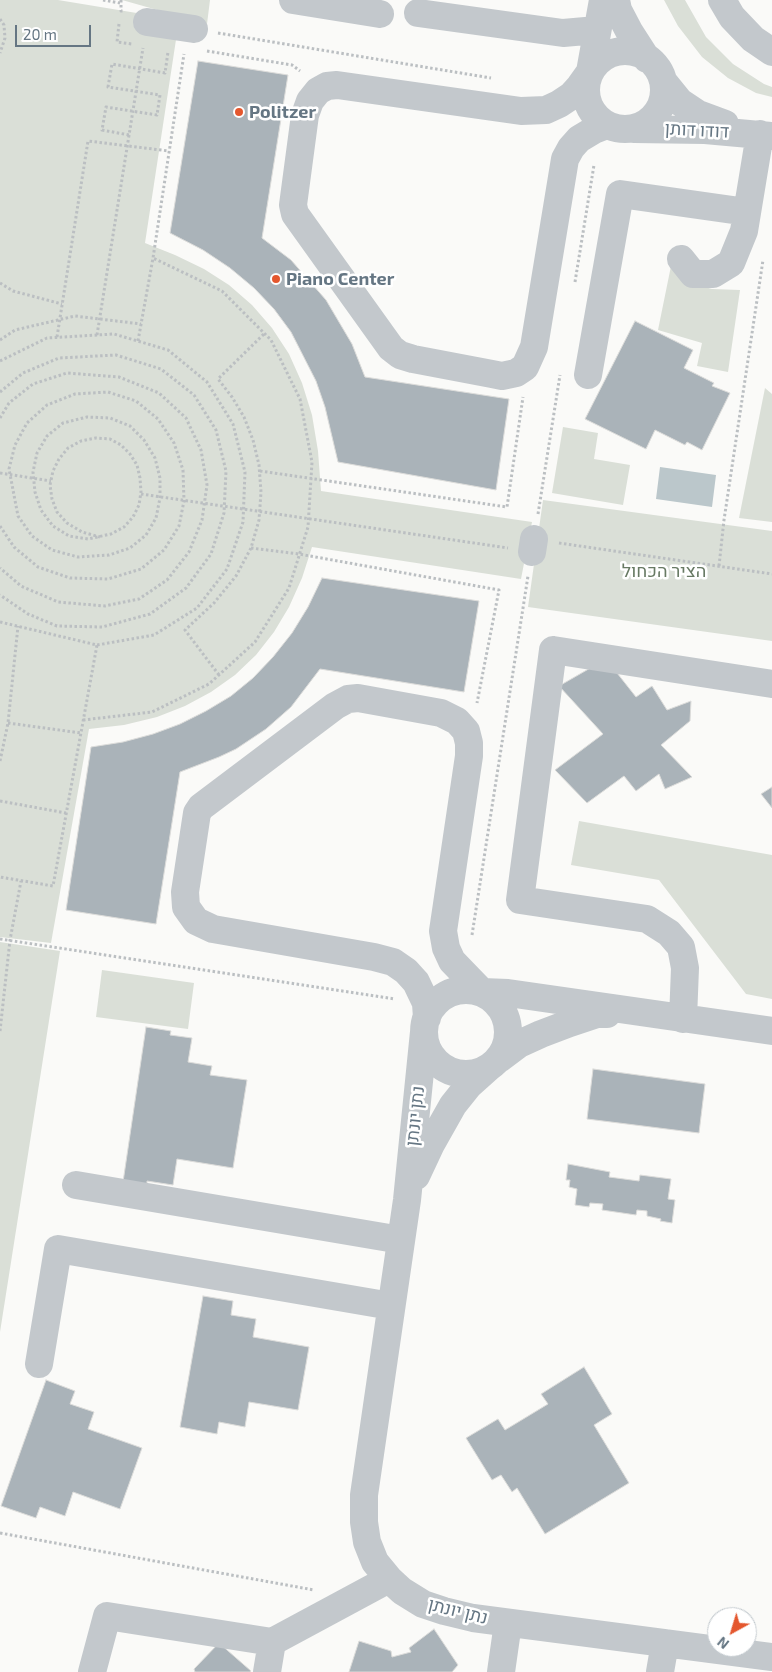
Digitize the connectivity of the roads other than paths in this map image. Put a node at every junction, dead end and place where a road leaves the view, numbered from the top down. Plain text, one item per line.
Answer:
1 (293, 0) edge
2 (603, 0) edge
3 (616, 0) edge
4 (722, 0) edge
5 (350, 4) edge
6 (418, 13) dead end
7 (380, 14) dead end
8 (597, 30) junction
9 (147, 38) road end
10 (195, 42) road end
11 (772, 52) edge
12 (655, 70) junction
13 (590, 72) junction
14 (607, 125) junction
15 (634, 128) junction
16 (766, 135) edge
17 (747, 212) junction
18 (682, 259) dead end
19 (588, 375) dead end
20 (772, 684) edge
21 (482, 992) junction
22 (642, 1013) junction
23 (426, 1018) junction
24 (682, 1018) junction
25 (772, 1031) edge
26 (493, 1063) junction
27 (76, 1185) dead end
28 (407, 1200) junction
29 (401, 1240) junction
30 (391, 1306) junction
31 (39, 1364) dead end
32 (389, 1579) junction
33 (508, 1623) junction
34 (272, 1642) junction
35 (665, 1643) junction
36 (772, 1657) edge
37 (92, 1672) edge
38 (267, 1672) edge
39 (502, 1672) edge
40 (660, 1672) edge

1 - 5 street
2 - 8 street
3 - 12 street, דודו דותן
4 - 11 street
5 - 7 street
6 - 8 street
8 - 13 street
9 - 10 street
12 - 13 street
12 - 15 street
12 - 16 street, דודו דותן
13 - 14 street
13 - 14 street
14 - 15 street
15 - 16 street, דודו דותן
16 - 17 street
17 - 18 street
17 - 19 street
20 - 24 street
21 - 22 street, נתן יונתן
21 - 23 street
21 - 23 street
21 - 26 street
22 - 24 street, נתן יונתן
22 - 26 street, נתן יונתן
23 - 26 street
23 - 28 street, נתן יונתן
24 - 25 street, נתן יונתן
26 - 28 street, נתן יונתן
27 - 29 street
28 - 29 street, נתן יונתן
29 - 30 street, נתן יונתן
30 - 31 street
30 - 32 street, נתן יונתן
32 - 33 street, נתן יונתן
32 - 34 street
33 - 35 street, נתן יונתן
33 - 39 street
34 - 37 street
34 - 38 street
35 - 36 street, נתן יונתן
35 - 40 street

